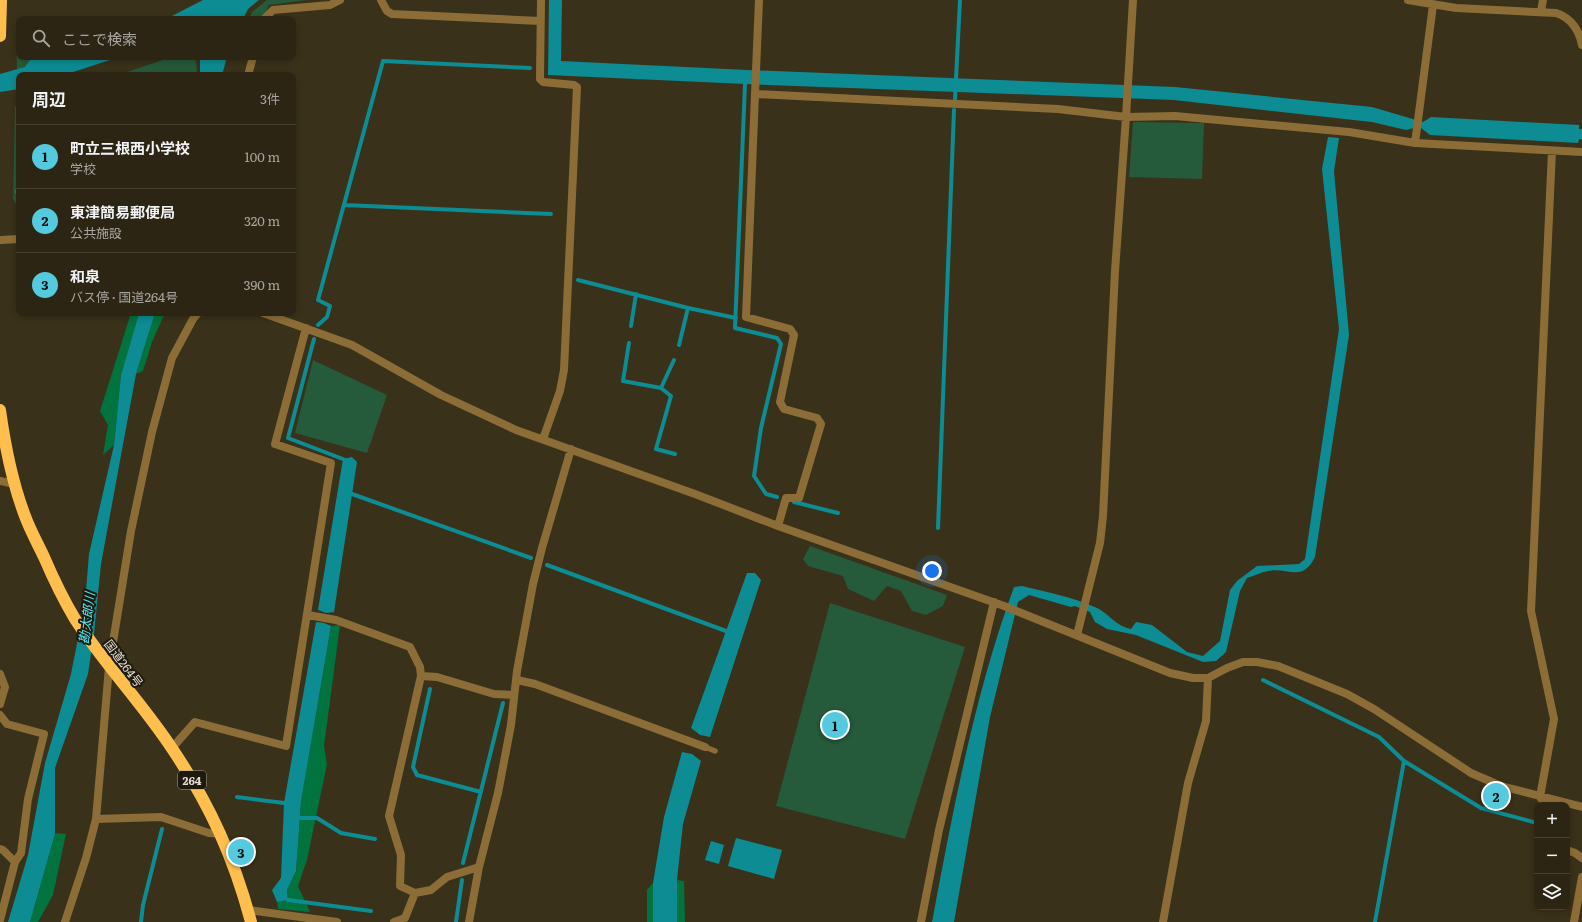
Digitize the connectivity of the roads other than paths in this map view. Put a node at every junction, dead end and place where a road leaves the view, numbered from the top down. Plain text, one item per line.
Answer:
1 (1, 0) edge
2 (340, 0) edge
3 (381, 0) edge
4 (541, 0) edge
5 (759, 0) edge
6 (1133, 0) edge
7 (1408, 0) edge
8 (1543, 0) edge
9 (1433, 5) junction
10 (1541, 11) junction
11 (267, 16) edge
12 (540, 21) junction
13 (0, 36) edge
14 (1582, 45) edge
15 (252, 60) edge
16 (249, 72) edge
17 (755, 91) junction
18 (1126, 118) junction
19 (1415, 143) junction
20 (1552, 151) junction
21 (1582, 152) edge
22 (0, 240) edge
23 (16, 240) edge
24 (196, 316) edge
25 (272, 316) edge
26 (306, 328) junction
27 (0, 410) edge
28 (543, 438) junction
29 (571, 449) junction
30 (0, 481) edge
31 (14, 484) junction
32 (778, 526) junction
33 (994, 602) junction
34 (308, 615) junction
35 (1076, 635) junction
36 (109, 667) junction
37 (0, 674) edge
38 (421, 676) junction
39 (1208, 678) junction
40 (517, 680) junction
41 (513, 695) junction
42 (0, 704) edge
43 (0, 715) edge
44 (704, 747) joint
45 (172, 748) junction
46 (715, 751) dead end
47 (1540, 797) junction
48 (1544, 802) edge
49 (1582, 807) edge
50 (96, 819) junction
51 (222, 834) junction
52 (0, 849) edge
53 (1570, 851) edge
54 (1582, 858) edge
55 (15, 862) junction
56 (479, 867) junction
57 (1582, 877) edge
58 (415, 893) junction
59 (250, 916) edge
60 (0, 920) edge
61 (405, 920) edge
62 (65, 922) edge
63 (337, 922) edge
64 (394, 922) edge
65 (469, 922) edge
66 (921, 922) edge
67 (1163, 922) edge
68 (1574, 922) edge

1 - 13 highway
2 - 11 street
3 - 12 street
4 - 12 street
5 - 17 street
6 - 18 street
7 - 9 street
8 - 10 street
9 - 10 street
9 - 19 street
10 - 14 street
12 - 28 street
15 - 16 street
17 - 18 street
17 - 32 street
18 - 19 street
18 - 35 street
19 - 20 street
20 - 21 street
20 - 47 street
22 - 23 street
24 - 36 street
25 - 26 street
26 - 28 street
26 - 34 street
27 - 31 highway, 国道264号 / 264
28 - 29 street
29 - 32 street
29 - 40 street
30 - 31 street
31 - 36 highway, 国道264号 / 264
32 - 33 street
33 - 35 street
33 - 66 street
34 - 38 street
34 - 45 street
35 - 39 street
36 - 45 highway, 国道264号 / 264
36 - 50 street
37 - 42 street
38 - 41 street
38 - 58 street
39 - 47 street
39 - 67 street
40 - 41 street
40 - 44 street
41 - 56 street
43 - 55 street
44 - 46 lane
45 - 51 highway, 国道264号 / 264
47 - 48 street
47 - 49 street
50 - 51 street
50 - 62 street
51 - 59 highway, 国道264号 / 264
52 - 55 street
53 - 54 street
55 - 60 street
56 - 58 street
56 - 65 street
57 - 68 street
58 - 61 street
59 - 63 street
61 - 64 street

